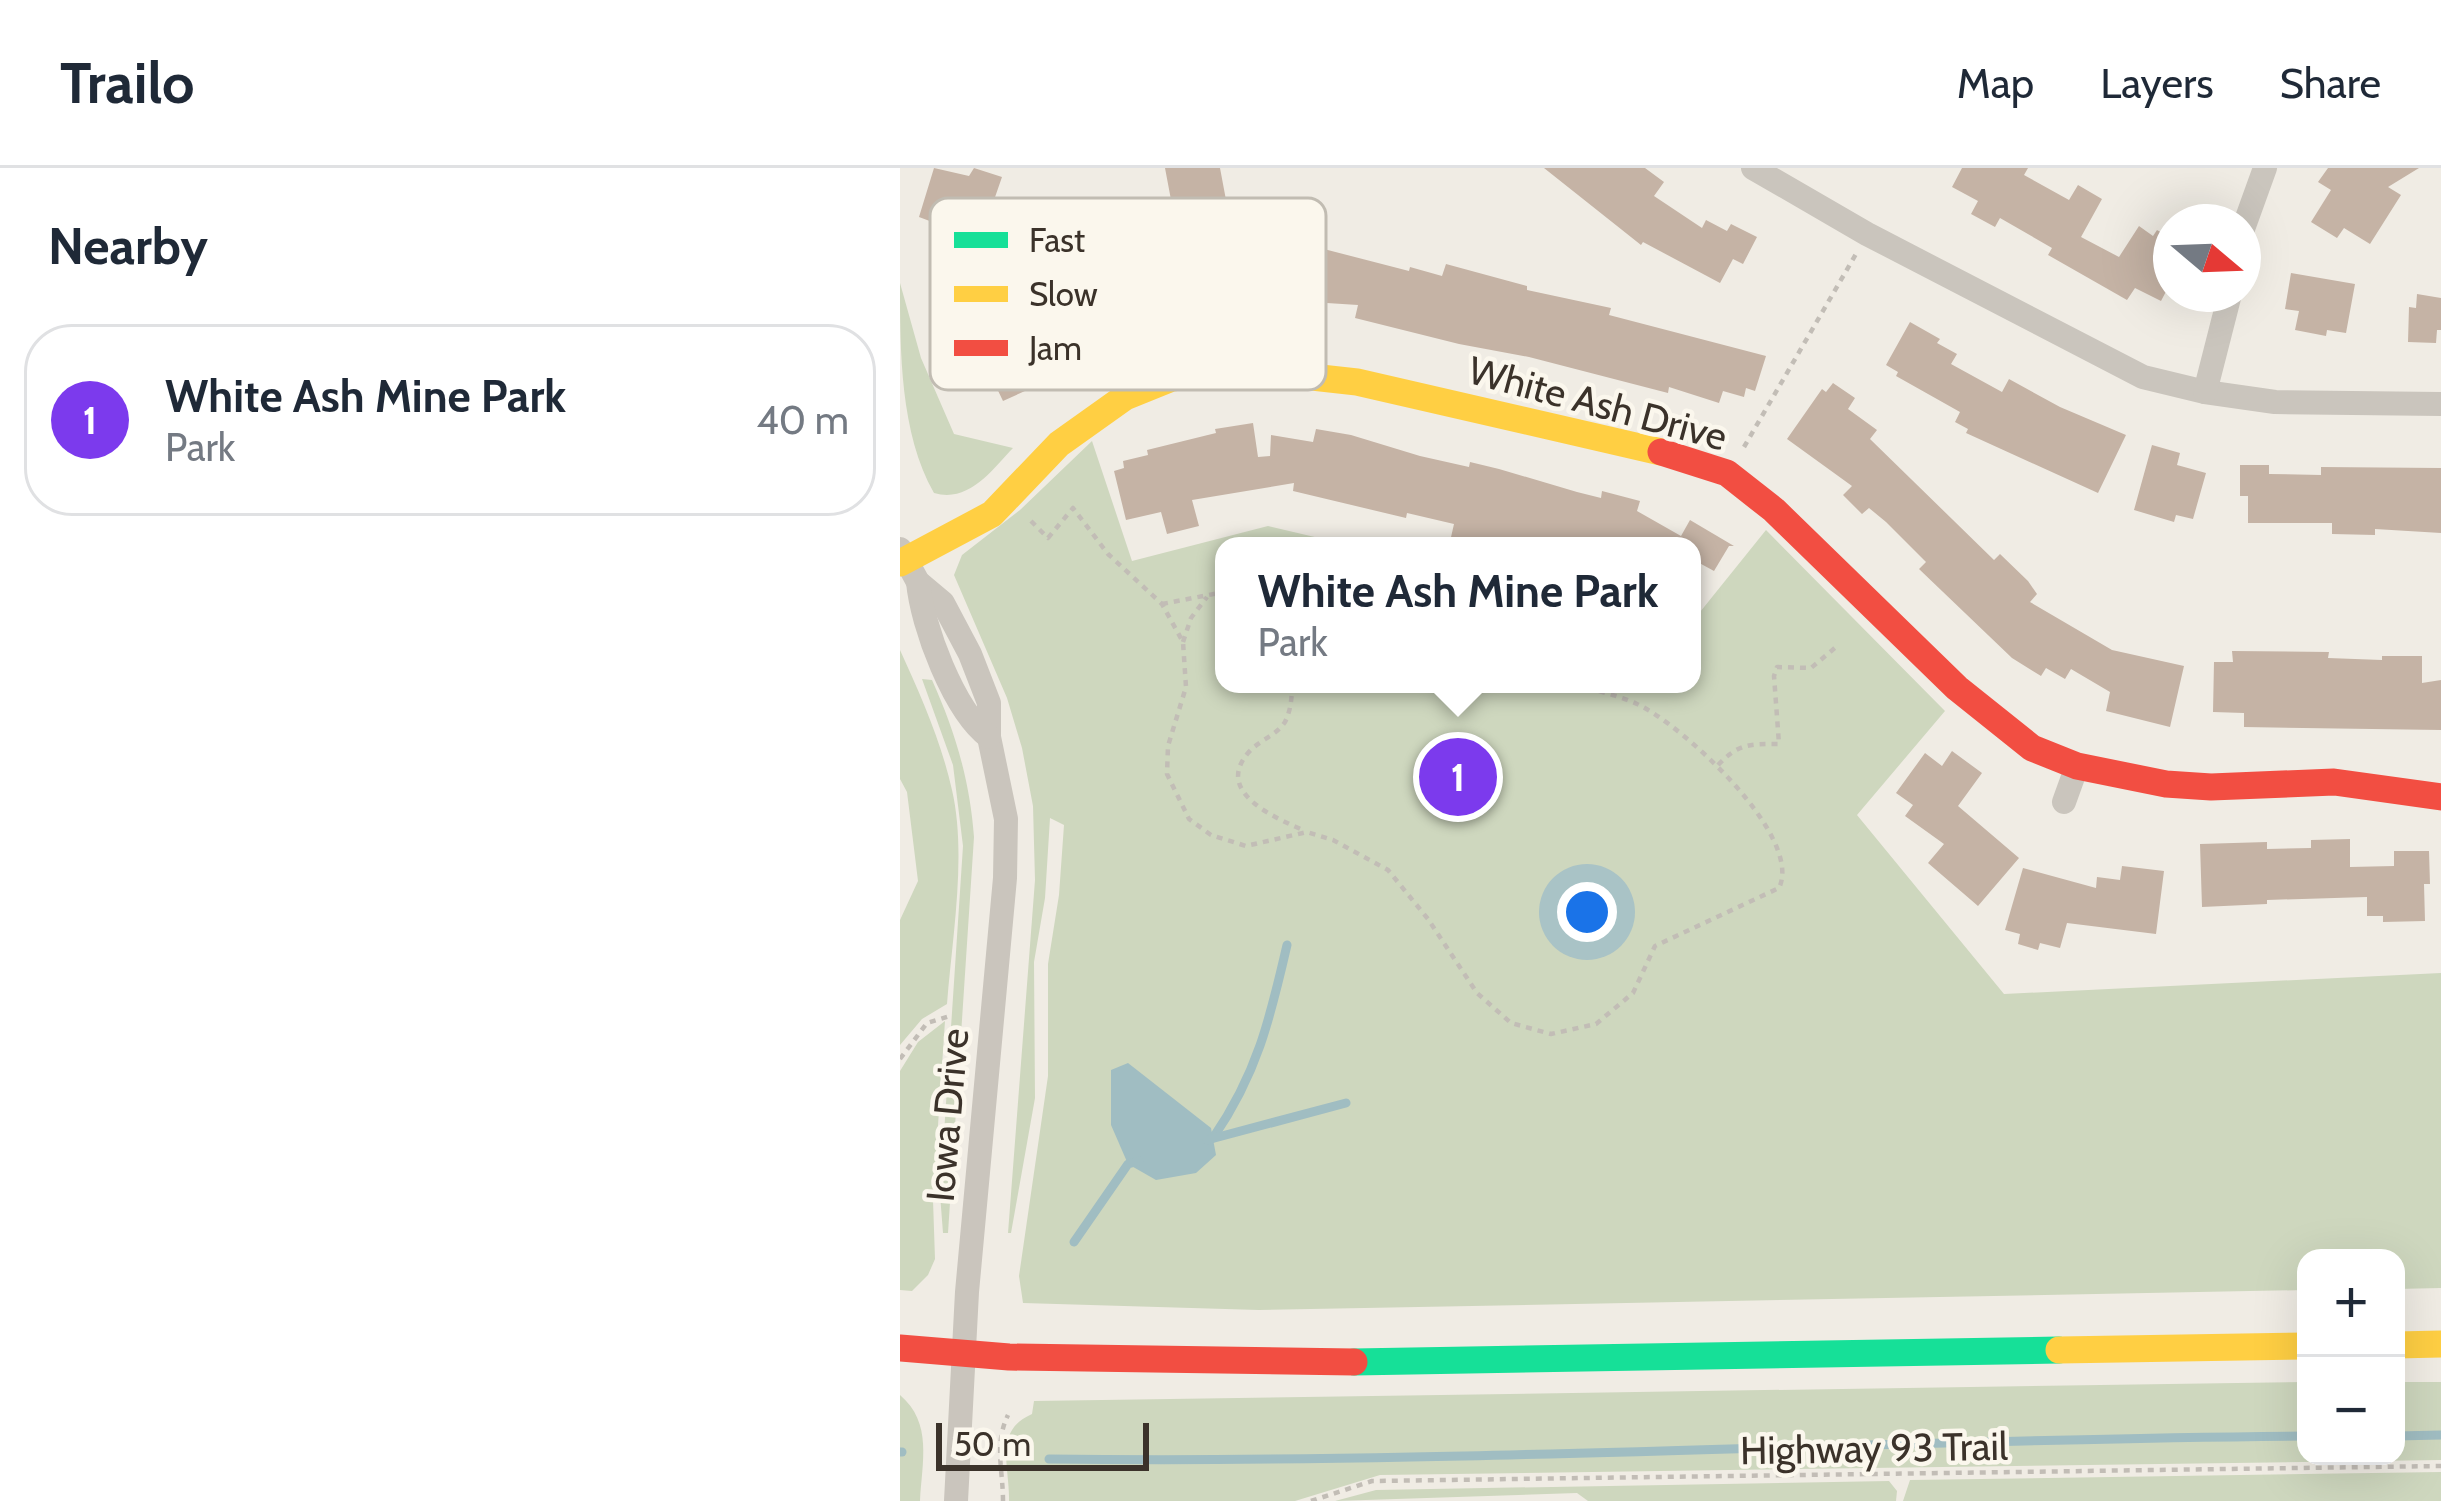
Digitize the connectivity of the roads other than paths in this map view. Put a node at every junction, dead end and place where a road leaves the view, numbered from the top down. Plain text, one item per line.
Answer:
1 (1753, 168) edge
2 (2264, 168) edge
3 (2252, 204) edge
4 (2225, 312) edge
5 (1326, 377) edge
6 (1122, 390) edge
7 (1142, 390) edge
8 (2205, 392) junction
9 (1125, 397) junction
10 (2441, 404) edge
11 (906, 564) edge
12 (2077, 766) junction
13 (2441, 797) edge
14 (2064, 802) dead end
15 (2441, 1344) edge
16 (2405, 1345) edge
17 (2297, 1346) edge
18 (900, 1348) edge
19 (965, 1352) junction
20 (956, 1501) edge

1 - 8 street
2 - 3 street
4 - 8 street
5 - 12 main road, White Ash Drive
6 - 9 street
7 - 9 main road, White Ash Drive
8 - 10 street
9 - 11 main road, White Ash Drive
11 - 19 street, Iowa Drive
12 - 13 main road, White Ash Drive
12 - 14 street
15 - 16 main road
17 - 19 main road
18 - 19 main road
19 - 20 street, Iowa Drive

